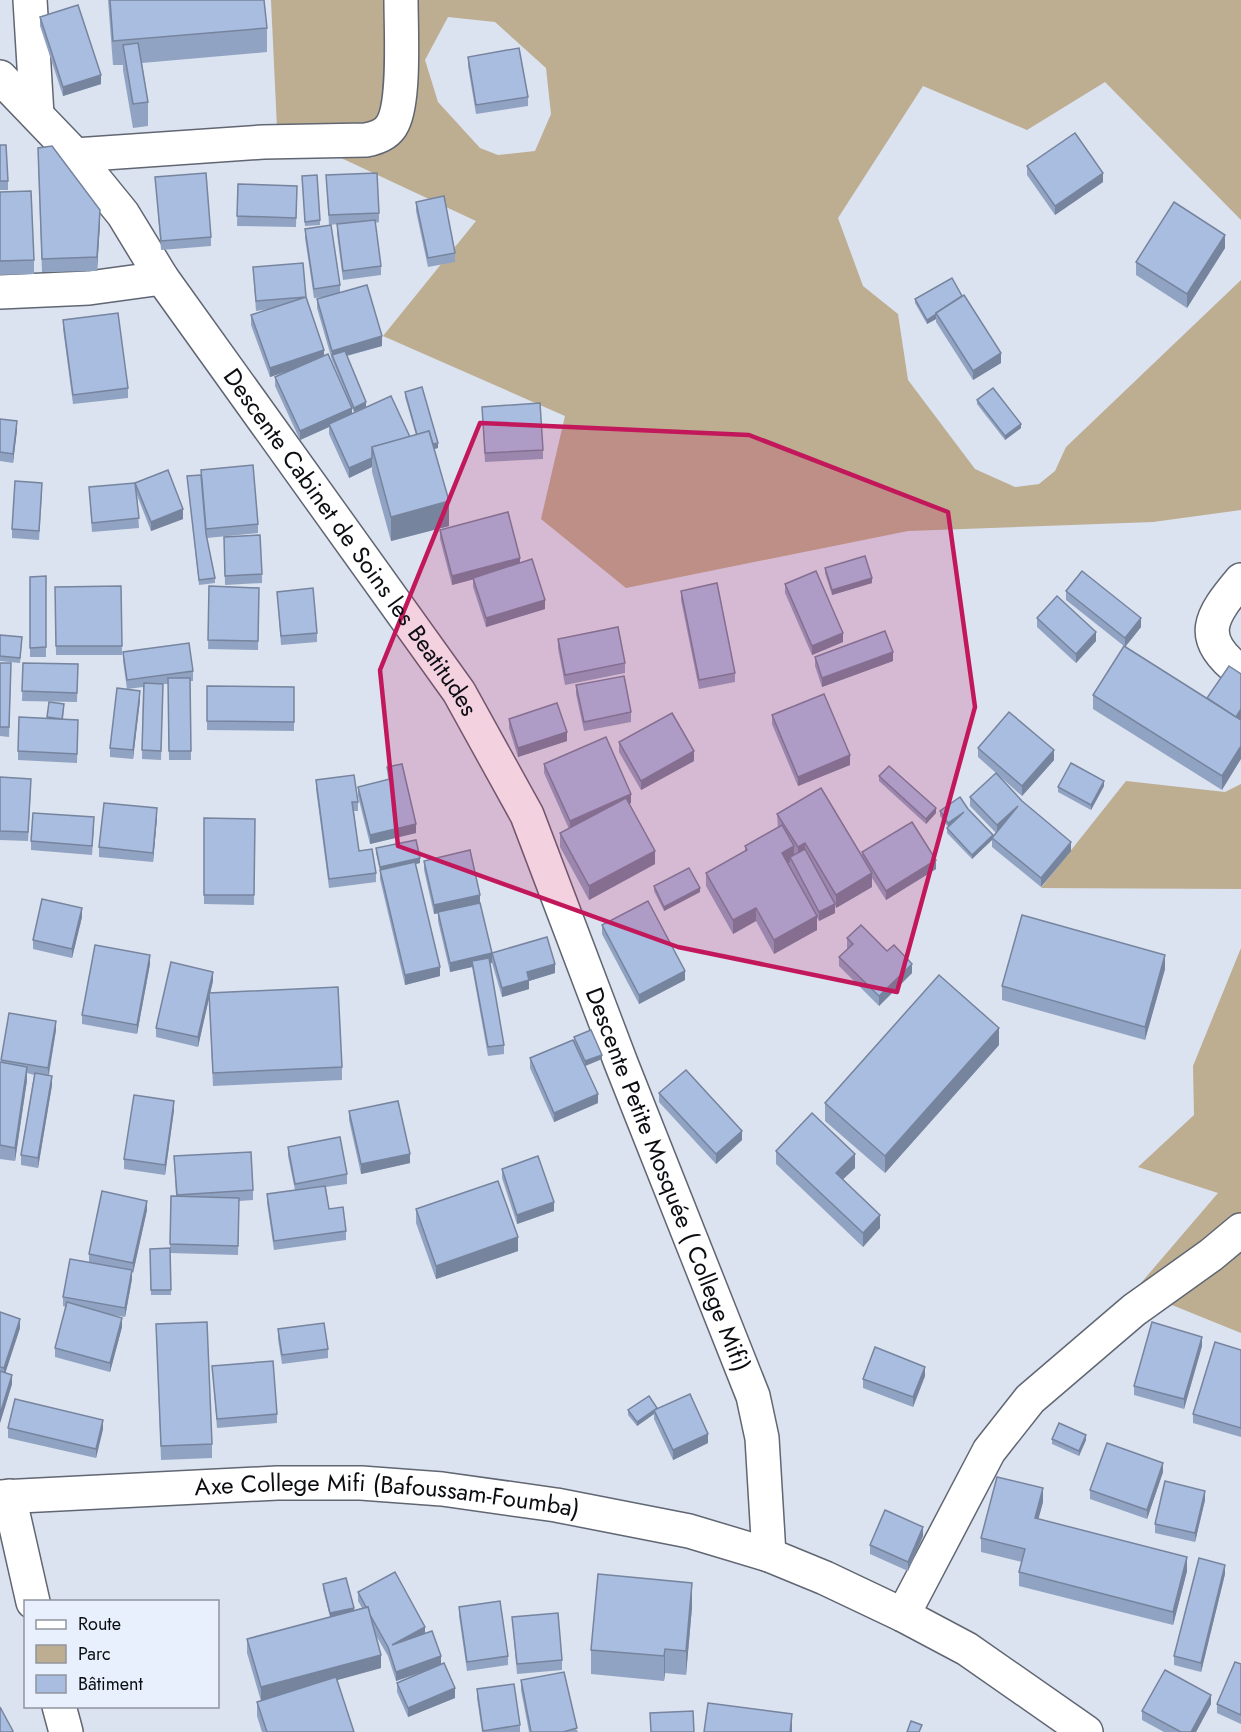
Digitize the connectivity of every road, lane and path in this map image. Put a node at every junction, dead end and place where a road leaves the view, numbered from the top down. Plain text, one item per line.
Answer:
1 (30, 0) edge
2 (401, 0) edge
3 (0, 77) edge
4 (37, 115) junction
5 (75, 155) junction
6 (162, 278) junction
7 (0, 292) edge
8 (1241, 580) edge
9 (1241, 672) edge
10 (527, 815) joint
11 (1241, 1230) edge
12 (4, 1497) edge
13 (769, 1555) junction
14 (32, 1600) edge
15 (903, 1615) junction
16 (59, 1708) edge
17 (66, 1732) edge
18 (1086, 1732) edge

1 - 4 main road
2 - 5 main road
3 - 4 main road, Descente Cabinet de Soins les Beatitudes
4 - 5 main road, Descente Cabinet de Soins les Beatitudes
5 - 6 main road, Descente Cabinet de Soins les Beatitudes
6 - 7 main road
6 - 10 main road, Descente Cabinet de Soins les Beatitudes
8 - 9 main road
10 - 13 main road, Descente Petite Mosquée ( College Mifi)
11 - 15 main road
12 - 13 main road, Axe College Mifi (Bafoussam-Foumba)
12 - 14 main road
13 - 15 main road, Axe College Mifi (Bafoussam-Foumba)
15 - 18 main road, Axe College Mifi (Bafoussam-Foumba)
16 - 17 main road

